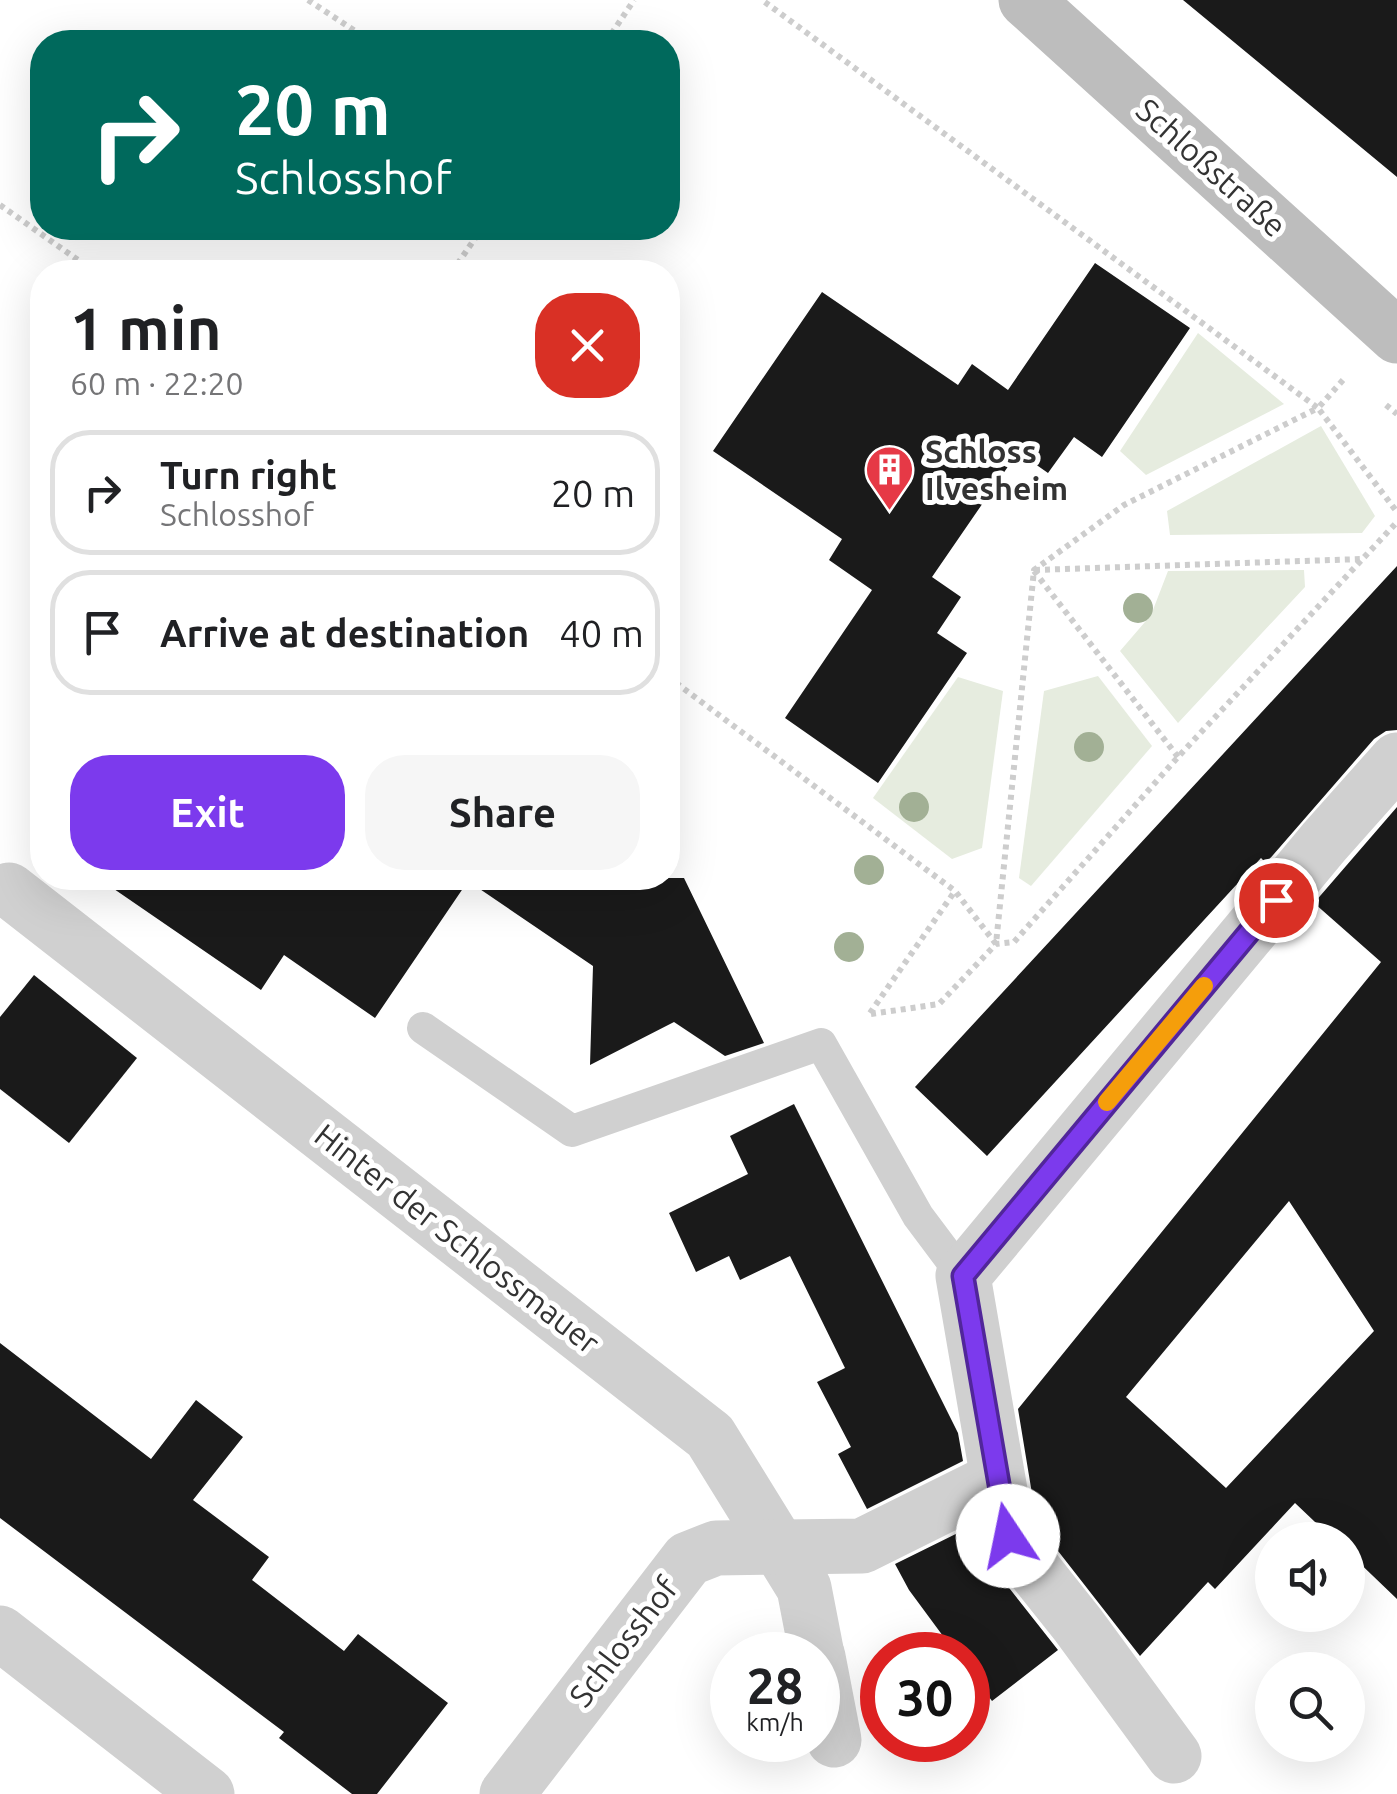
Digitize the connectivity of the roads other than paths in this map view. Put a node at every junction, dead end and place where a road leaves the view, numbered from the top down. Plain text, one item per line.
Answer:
1 (1026, 0) edge
2 (1397, 336) edge
3 (1397, 760) edge
4 (8, 890) dead end
5 (423, 1028) dead end
6 (963, 1276) junction
7 (997, 1479) junction
8 (778, 1548) junction
9 (812, 1632) edge
10 (0, 1633) edge
11 (1174, 1756) dead end
12 (206, 1794) edge
13 (507, 1794) edge

1 - 2 main road, Schloßstraße
3 - 6 street
4 - 8 street, Hinter der Schlossmauer
5 - 6 lane
6 - 7 street
7 - 8 street, Schlosshof
7 - 11 street
8 - 9 street, Hinter der Schlossmauer
8 - 13 street, Schlosshof
10 - 12 street

